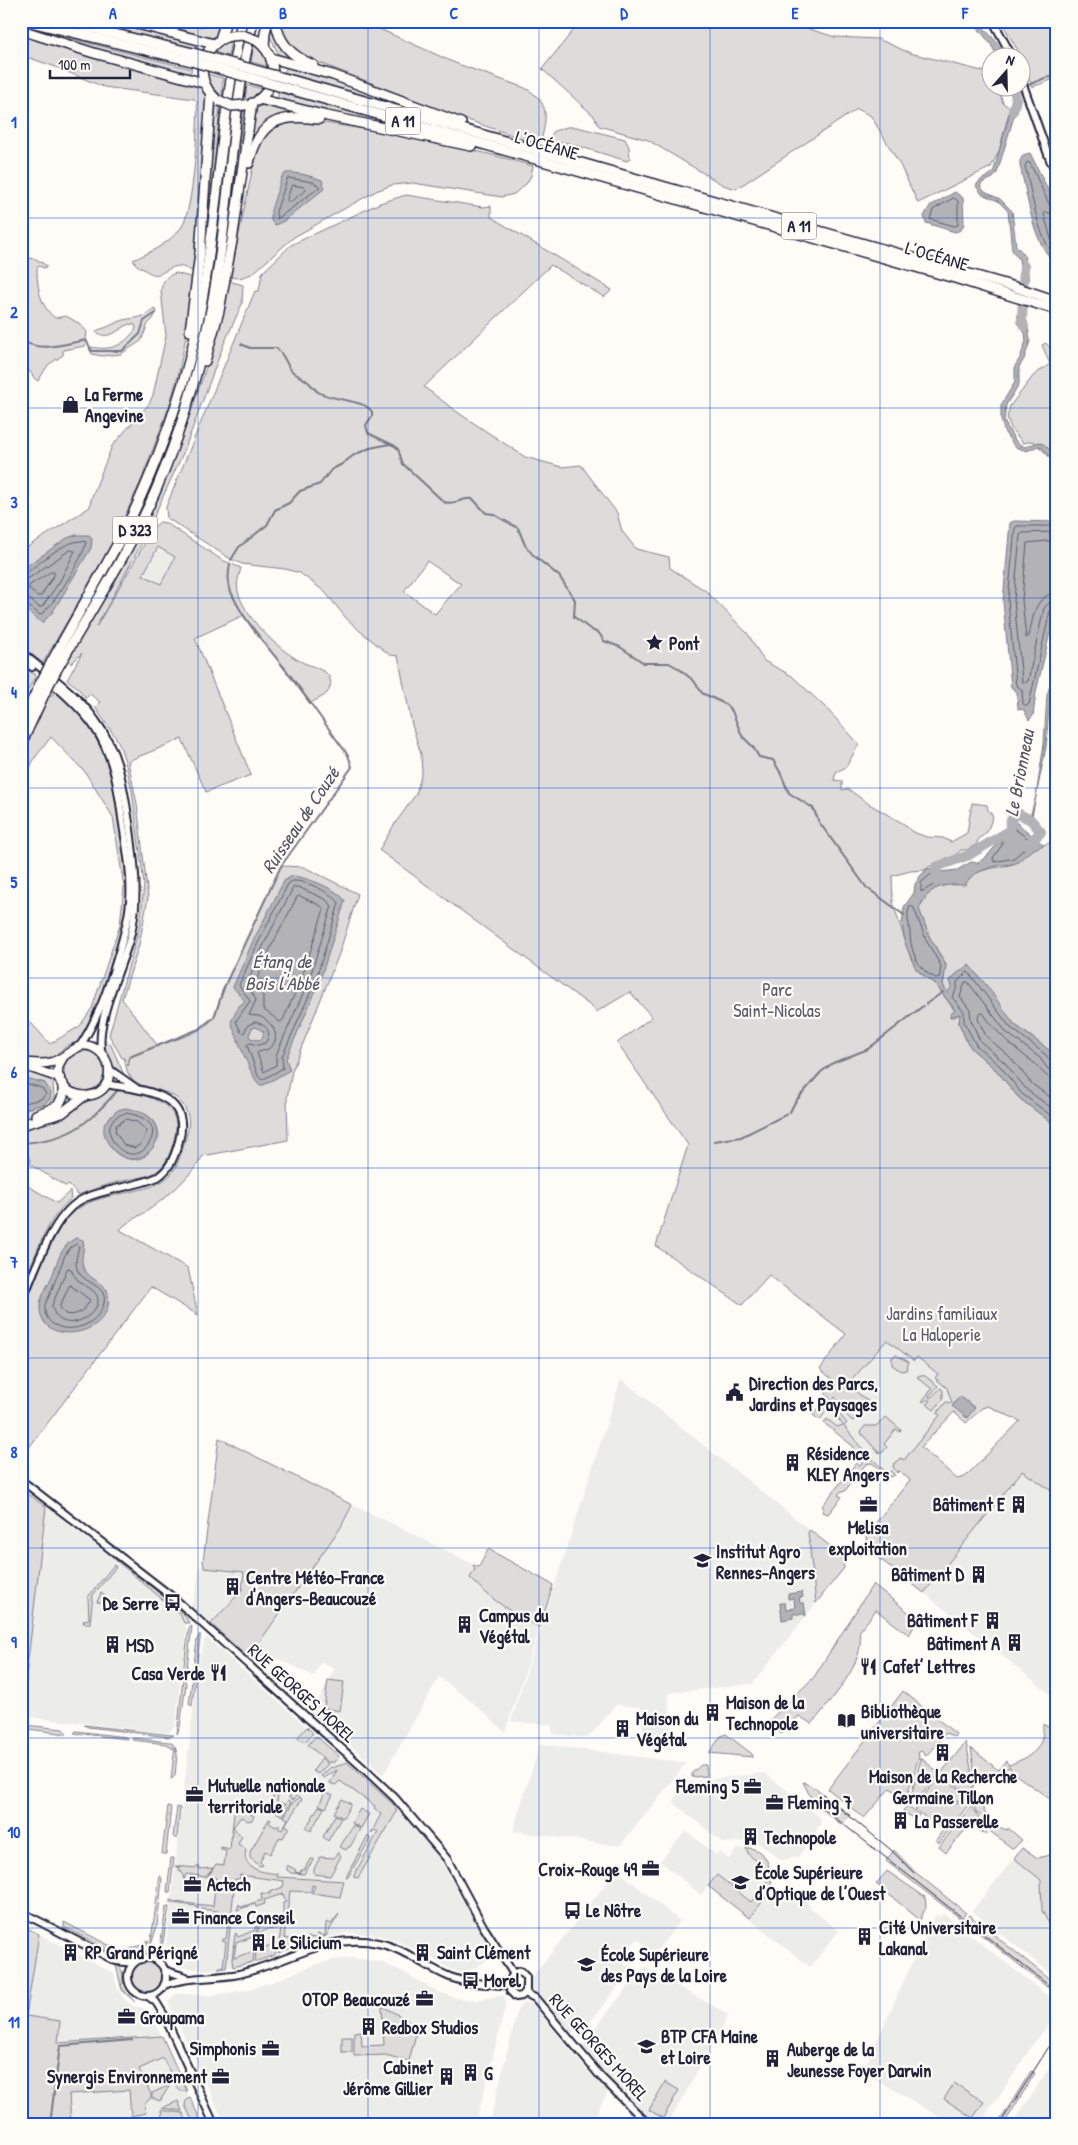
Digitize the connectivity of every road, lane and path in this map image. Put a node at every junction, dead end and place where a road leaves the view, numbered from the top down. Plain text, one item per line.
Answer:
1 (26, 21) edge
2 (62, 21) edge
3 (126, 21) edge
4 (226, 21) edge
5 (242, 21) edge
6 (253, 21) edge
7 (268, 21) edge
8 (276, 21) edge
9 (993, 21) edge
10 (21, 30) edge
11 (217, 42) junction
12 (264, 47) junction
13 (1008, 48) edge
14 (192, 57) junction
15 (271, 58) junction
16 (333, 75) junction
17 (204, 83) junction
18 (283, 83) junction
19 (211, 94) junction
20 (1028, 98) edge
21 (252, 102) junction
22 (349, 121) junction
23 (509, 142) junction
24 (529, 154) junction
25 (547, 158) junction
26 (1057, 173) edge
27 (242, 184) junction
28 (203, 269) junction
29 (222, 272) junction
30 (1057, 301) edge
31 (1057, 310) edge
32 (21, 652) edge
33 (21, 658) edge
34 (54, 666) junction
35 (43, 687) junction
36 (21, 724) edge
37 (21, 744) edge
38 (80, 1046) junction
39 (102, 1054) junction
40 (64, 1056) junction
41 (21, 1063) edge
42 (109, 1069) junction
43 (61, 1081) junction
44 (105, 1084) junction
45 (137, 1088) junction
46 (84, 1096) junction
47 (21, 1119) edge
48 (21, 1125) edge
49 (21, 1303) edge
50 (21, 1480) edge
51 (21, 1912) edge
52 (116, 1961) junction
53 (134, 1963) junction
54 (164, 1970) junction
55 (513, 1973) junction
56 (128, 1975) junction
57 (193, 1978) junction
58 (510, 1986) junction
59 (162, 1988) junction
60 (525, 1993) junction
61 (148, 1996) junction
62 (164, 2014) junction
63 (21, 2118) edge
64 (23, 2124) edge
65 (214, 2124) edge
66 (648, 2124) edge

1 - 14 highway, L’OCÉANE / A 11
2 - 14 highway, L’OCÉANE / A 11
3 - 11 highway
4 - 11 highway
5 - 28 highway
6 - 29 highway
7 - 12 highway
8 - 16 highway
9 - 13 street
10 - 17 highway
11 - 12 highway, bridge
11 - 17 highway
12 - 15 highway
14 - 18 highway, L’OCÉANE / A 11, bridge
15 - 16 highway
15 - 21 highway
16 - 23 highway
17 - 19 highway
18 - 23 highway, L’OCÉANE / A 11
18 - 24 highway, L’OCÉANE / A 11
19 - 21 highway, bridge
19 - 28 highway
20 - 26 street
21 - 22 highway
21 - 27 highway
22 - 24 highway
22 - 27 highway
23 - 24 highway, L’OCÉANE / A 11
24 - 25 highway, L’OCÉANE / A 11
25 - 30 highway, L’OCÉANE / A 11
25 - 31 highway, L’OCÉANE / A 11
27 - 29 highway
28 - 34 highway, D 323
29 - 34 highway, D 323
32 - 39 street
33 - 38 street
34 - 35 highway, D 323, bridge
35 - 36 highway, D 323
35 - 37 highway, D 323
38 - 39 main road
38 - 40 main road
39 - 42 main road
40 - 41 main road
40 - 43 main road
41 - 43 main road
42 - 44 main road
42 - 45 street
43 - 46 main road
43 - 47 highway
44 - 45 street
44 - 46 main road
45 - 49 street
46 - 48 highway
50 - 55 street, RUE GEORGES MOREL
51 - 52 street
52 - 53 street
52 - 56 street
53 - 54 street
53 - 56 street
54 - 57 street
54 - 59 street
55 - 58 street
55 - 60 street, RUE GEORGES MOREL
56 - 61 street
57 - 58 street
57 - 59 street
58 - 60 street, RUE GEORGES MOREL
59 - 61 street
59 - 62 street
60 - 66 street, RUE GEORGES MOREL
61 - 62 street
62 - 65 street
63 - 64 highway

